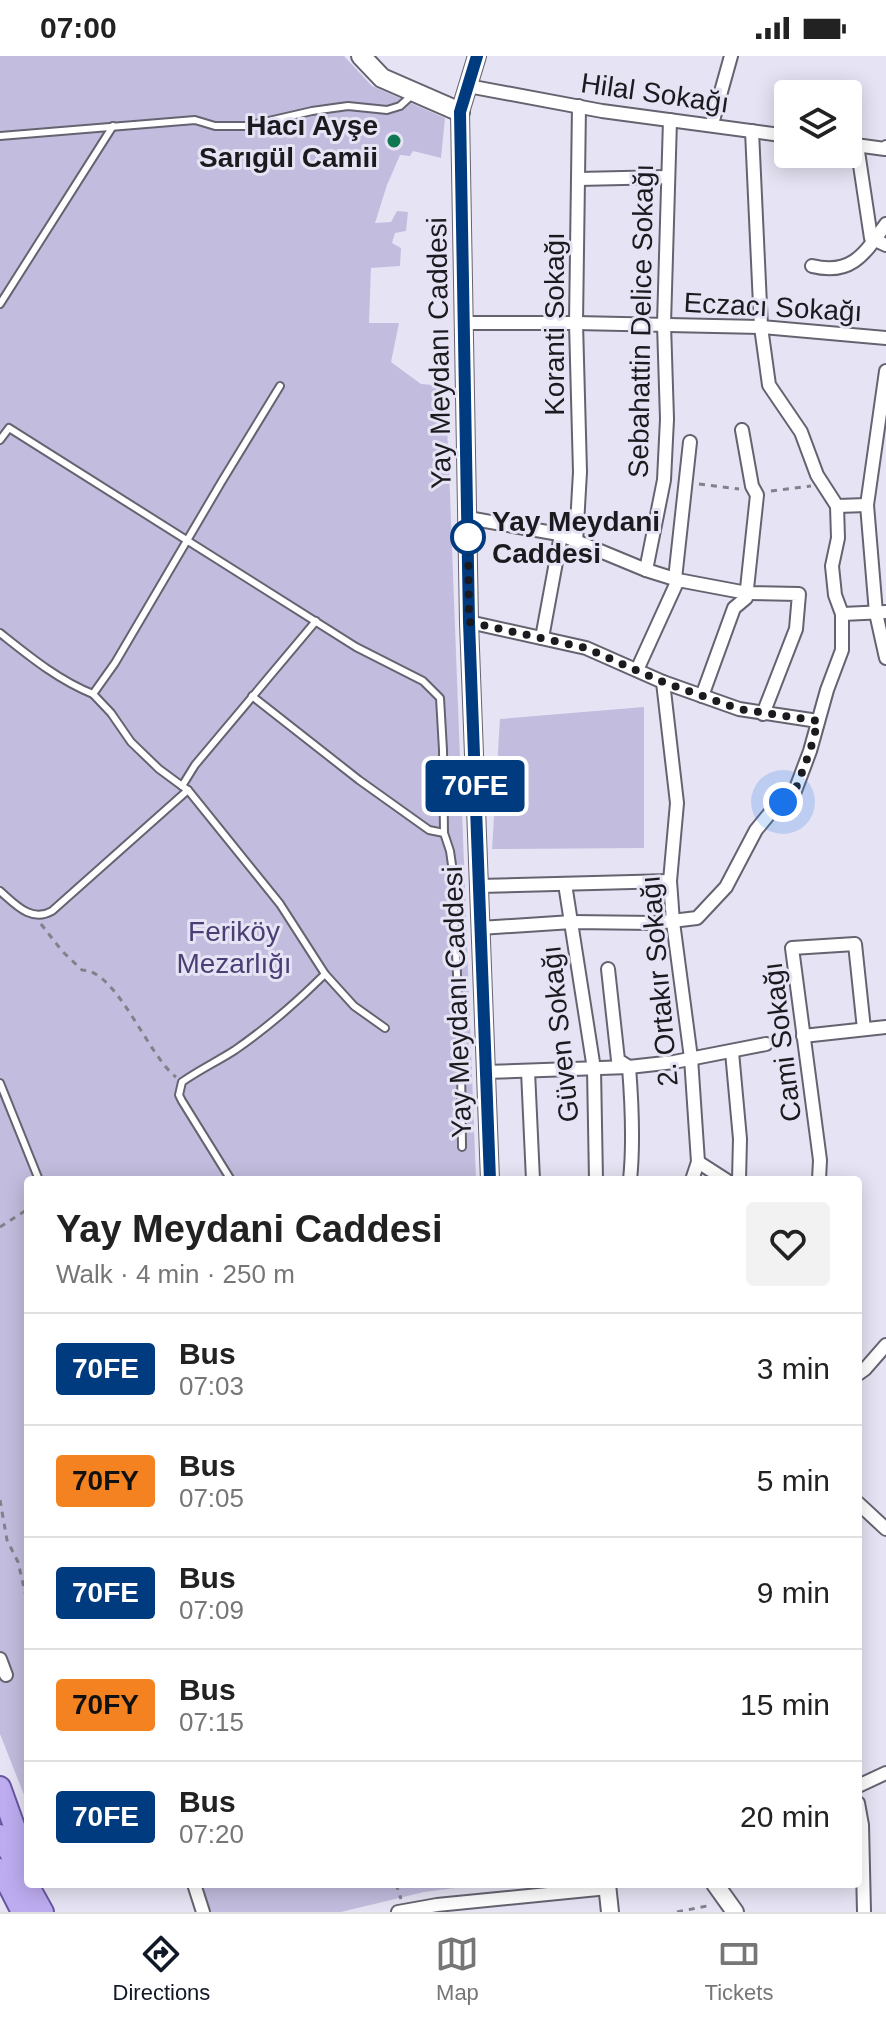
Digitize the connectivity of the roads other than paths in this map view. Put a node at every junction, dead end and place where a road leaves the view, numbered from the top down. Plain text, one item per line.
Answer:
1 (361, 56) edge
2 (477, 56) edge
3 (731, 56) edge
4 (468, 86) junction
5 (415, 92) junction
6 (579, 106) junction
7 (460, 112) junction
8 (670, 120) junction
9 (712, 124) junction
10 (113, 126) junction
11 (752, 131) junction
12 (774, 134) edge
13 (0, 136) edge
14 (862, 145) edge
15 (886, 147) edge
16 (857, 168) edge
17 (668, 177) junction
18 (578, 179) junction
19 (886, 224) edge
20 (880, 242) edge
21 (812, 266) dead end
22 (0, 304) edge
23 (465, 323) junction
24 (576, 323) junction
25 (664, 324) junction
26 (761, 327) junction
27 (886, 338) edge
28 (886, 371) edge
29 (280, 386) dead end
30 (0, 423) edge
31 (9, 428) junction
32 (742, 430) dead end
33 (0, 440) edge
34 (690, 442) dead end
35 (867, 505) junction
36 (837, 506) junction
37 (468, 518) junction
38 (561, 535) junction
39 (187, 541) junction
40 (576, 542) junction
41 (646, 570) junction
42 (677, 579) junction
43 (747, 593) junction
44 (881, 612) edge
45 (842, 614) junction
46 (316, 621) junction
47 (469, 622) junction
48 (0, 633) edge
49 (542, 638) junction
50 (886, 658) edge
51 (637, 670) junction
52 (663, 682) junction
53 (93, 694) junction
54 (252, 696) junction
55 (702, 696) junction
56 (763, 714) junction
57 (818, 721) junction
58 (185, 788) junction
59 (444, 833) junction
60 (670, 881) junction
61 (565, 884) junction
62 (479, 886) junction
63 (0, 891) edge
64 (572, 922) junction
65 (673, 922) junction
66 (480, 928) junction
67 (608, 969) dead end
68 (325, 974) junction
69 (886, 1027) edge
70 (385, 1028) dead end
71 (864, 1029) junction
72 (803, 1036) junction
73 (766, 1044) dead end
74 (732, 1052) junction
75 (691, 1058) junction
76 (629, 1067) junction
77 (594, 1069) junction
78 (528, 1071) junction
79 (485, 1072) junction
80 (0, 1083) edge
81 (462, 1147) dead end
82 (698, 1162) junction
83 (37, 1176) edge
84 (229, 1176) edge
85 (490, 1176) edge
86 (533, 1176) edge
87 (596, 1176) edge
88 (630, 1176) edge
89 (693, 1176) edge
90 (720, 1176) edge
91 (739, 1176) edge
92 (819, 1176) edge
93 (886, 1345) edge
94 (862, 1371) edge
95 (862, 1507) edge
96 (886, 1529) edge
97 (0, 1659) edge
98 (6, 1675) dead end
99 (886, 1773) edge
100 (862, 1784) edge
101 (0, 1787) edge
102 (862, 1825) edge
103 (0, 1835) edge
104 (24, 1854) edge
105 (0, 1869) edge
106 (24, 1877) edge
107 (30, 1888) edge
108 (36, 1888) edge
109 (195, 1888) edge
110 (590, 1888) edge
111 (608, 1888) edge
112 (718, 1888) edge
113 (731, 1907) edge
114 (22, 1912) edge
115 (44, 1912) edge
116 (203, 1912) edge
117 (398, 1912) edge
118 (610, 1912) edge
119 (864, 1912) edge

1 - 5 main road
2 - 4 street, Yay Meydanı Caddesi
3 - 9 street
4 - 6 street, Hilal Sokağı
4 - 7 street, Yay Meydanı Caddesi
5 - 7 main road
5 - 10 lane
6 - 8 street, Hilal Sokağı
6 - 18 street, Koranti Sokağı
7 - 23 street, Yay Meydanı Caddesi
8 - 9 street, Hilal Sokağı
8 - 17 street, Sebahattin Delice Sokağı
9 - 11 street, Hilal Sokağı
10 - 13 lane
10 - 22 lane
11 - 12 street, Hilal Sokağı
11 - 26 street
14 - 15 street
16 - 20 street
17 - 18 street
17 - 25 street, Sebahattin Delice Sokağı
18 - 24 street, Koranti Sokağı
19 - 20 street
20 - 21 street
23 - 24 street, Eczacı Sokağı
23 - 37 street, Yay Meydanı Caddesi
24 - 25 street, Eczacı Sokağı
24 - 40 street, Koranti Sokağı
25 - 26 street, Eczacı Sokağı
25 - 41 street, Sebahattin Delice Sokağı
26 - 27 street, Eczacı Sokağı
26 - 36 street
28 - 35 street
29 - 39 lane
30 - 31 lane
31 - 33 lane
31 - 39 lane
32 - 43 street
34 - 42 street
35 - 36 street
35 - 44 street
36 - 45 street
37 - 38 street
37 - 47 street, Yay Meydanı Caddesi
38 - 40 street
38 - 49 street
39 - 46 lane
39 - 53 lane
40 - 41 street
41 - 42 street
42 - 43 street
42 - 51 street
43 - 55 street
43 - 56 street
44 - 45 street
44 - 50 street
45 - 57 street
46 - 54 lane
46 - 59 lane
47 - 49 street
47 - 62 street, Yay Meydanı Caddesi
48 - 53 lane
49 - 51 street
51 - 52 street
52 - 55 street
52 - 60 street, 2. Ortakır Sokağı
53 - 58 lane
54 - 58 lane
54 - 59 lane
55 - 56 street
56 - 57 street
57 - 65 street
58 - 63 lane
58 - 68 lane
59 - 81 lane
60 - 61 street
60 - 65 street, 2. Ortakır Sokağı
61 - 62 street
61 - 64 street, Güven Sokağı
62 - 66 street, Yay Meydanı Caddesi
64 - 65 street
64 - 66 street
64 - 77 street, Güven Sokağı
65 - 75 street, 2. Ortakır Sokağı
66 - 79 street, Yay Meydanı Caddesi
67 - 76 street
68 - 70 lane
68 - 84 lane
69 - 71 street
71 - 72 street
71 - 72 street, Cami Sokağı
72 - 92 street, Cami Sokağı
73 - 74 street
74 - 75 street
74 - 91 street
75 - 76 street
75 - 82 street, 2. Ortakır Sokağı
76 - 77 street
76 - 88 street
77 - 78 street
77 - 87 street, Güven Sokağı
78 - 79 street
78 - 86 street
79 - 85 street, Yay Meydanı Caddesi
80 - 83 lane
82 - 89 street, 2. Ortakır Sokağı
82 - 90 street
93 - 94 street
95 - 96 street
97 - 98 street
99 - 100 street
101 - 104 main road
102 - 119 street
103 - 106 main road
105 - 114 main road
107 - 115 main road
108 - 115 main road
109 - 116 street
110 - 117 street
111 - 118 street
112 - 113 street

